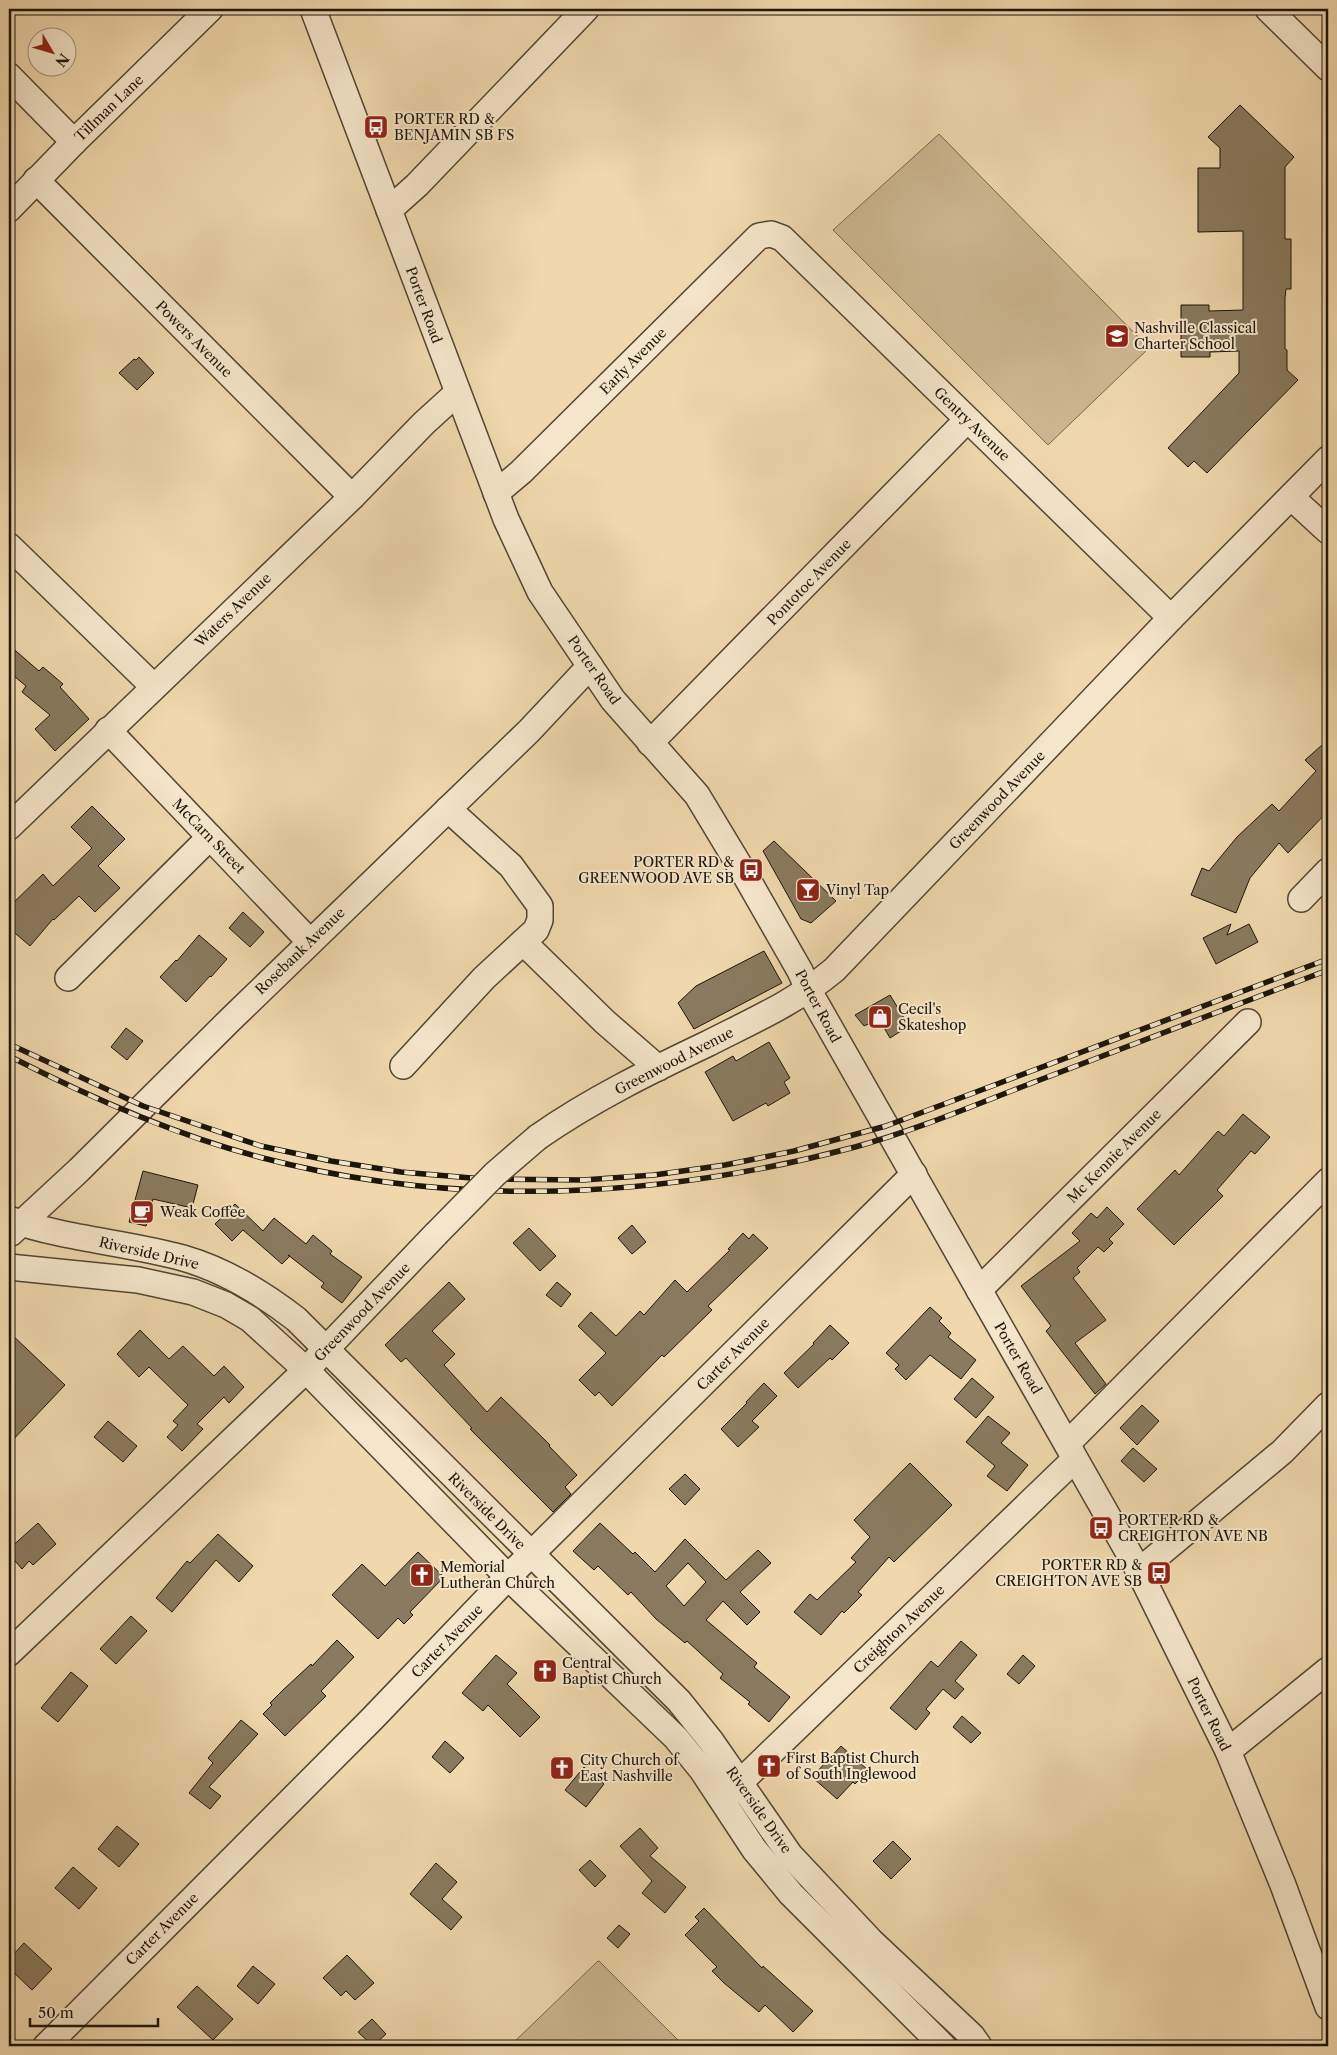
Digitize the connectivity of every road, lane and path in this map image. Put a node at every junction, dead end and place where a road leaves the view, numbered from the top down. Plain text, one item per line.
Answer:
1 (210, 9) edge
2 (313, 9) edge
3 (586, 9) edge
4 (1268, 9) edge
5 (1328, 68) edge
6 (9, 76) edge
7 (74, 142) junction
8 (36, 180) junction
9 (9, 209) edge
10 (389, 210) junction
11 (771, 234) joint
12 (457, 393) junction
13 (967, 420) junction
14 (1328, 459) edge
15 (496, 493) junction
16 (1291, 497) junction
17 (352, 498) junction
18 (1328, 531) edge
19 (9, 546) edge
20 (1171, 618) junction
21 (590, 666) junction
22 (154, 686) junction
23 (108, 730) junction
24 (650, 743) junction
25 (448, 809) junction
26 (9, 827) edge
27 (210, 837) junction
28 (1328, 871) edge
29 (1301, 899) dead end
30 (310, 942) junction
31 (523, 942) junction
32 (68, 978) dead end
33 (809, 991) junction
34 (1248, 1022) dead end
35 (403, 1066) dead end
36 (658, 1068) junction
37 (914, 1174) junction
38 (1328, 1181) edge
39 (13, 1225) edge
40 (123, 1246) junction
41 (9, 1267) edge
42 (118, 1278) junction
43 (979, 1290) junction
44 (326, 1348) junction
45 (306, 1370) junction
46 (1328, 1405) edge
47 (1071, 1451) junction
48 (447, 1471) junction
49 (426, 1492) junction
50 (531, 1554) junction
51 (1139, 1571) junction
52 (508, 1577) junction
53 (9, 1653) edge
54 (1328, 1670) edge
55 (1228, 1751) junction
56 (740, 1783) junction
57 (722, 1800) junction
58 (1328, 2007) edge
59 (46, 2046) edge
60 (943, 2046) edge
61 (979, 2046) edge

1 - 7 street, Tillman Lane
2 - 10 street, Porter Road
3 - 10 street
4 - 5 street
6 - 7 street
7 - 8 street, Tillman Lane
8 - 9 street, Tillman Lane
8 - 17 street, Powers Avenue
10 - 12 street, Porter Road
11 - 13 street, Gentry Avenue
11 - 15 street, Early Avenue
12 - 15 street, Porter Road
12 - 17 street, Waters Avenue
13 - 20 street, Gentry Avenue
13 - 24 street, Pontotoc Avenue
14 - 16 street, Greenwood Avenue
15 - 21 street, Porter Road
16 - 18 street
16 - 20 street, Greenwood Avenue
17 - 22 street, Waters Avenue
19 - 22 street
20 - 33 street, Greenwood Avenue
21 - 24 street, Porter Road
21 - 25 street, Rosebank Avenue
22 - 23 street, Waters Avenue
23 - 26 street, Waters Avenue
23 - 27 street, McCarn Street
24 - 33 street, Porter Road
25 - 30 street, Rosebank Avenue
25 - 31 street
27 - 30 street, McCarn Street
27 - 32 street
28 - 29 street
30 - 39 street, Rosebank Avenue
31 - 35 street
31 - 36 street
33 - 36 street, Greenwood Avenue
33 - 37 street, Porter Road
34 - 43 street, Mc Kennie Avenue
36 - 44 street, Greenwood Avenue, bridge
37 - 43 street, Porter Road
37 - 50 street, Carter Avenue
38 - 47 street, Creighton Avenue
39 - 40 street, Riverside Drive
40 - 42 street
40 - 44 street, Riverside Drive
41 - 42 street, Riverside Drive
42 - 45 street, Riverside Drive
43 - 47 street, Porter Road
44 - 45 street, Greenwood Avenue
44 - 48 street, Riverside Drive
45 - 49 street, Riverside Drive
45 - 53 street, Greenwood Avenue
46 - 51 street
47 - 51 street, Porter Road
47 - 56 street, Creighton Avenue
48 - 49 street
48 - 50 street, Riverside Drive
49 - 52 street, Riverside Drive
50 - 52 street, Carter Avenue
50 - 56 street, Riverside Drive
51 - 55 street, Porter Road
52 - 57 street, Riverside Drive
52 - 59 street, Carter Avenue
54 - 55 street
55 - 58 street, Porter Road
56 - 57 street, Creighton Avenue
56 - 61 street, Riverside Drive
57 - 60 street, Riverside Drive

